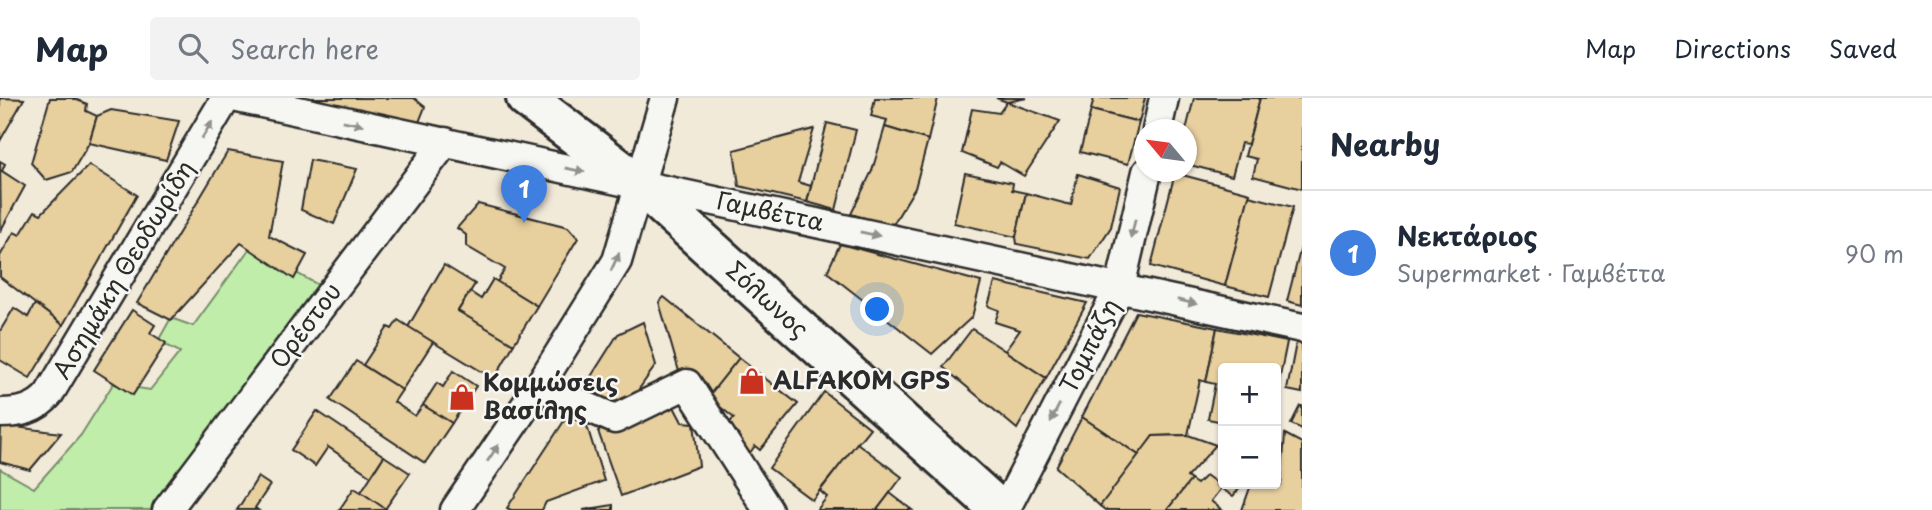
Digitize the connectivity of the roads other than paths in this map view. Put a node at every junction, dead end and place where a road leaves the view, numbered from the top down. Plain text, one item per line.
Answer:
1 (226, 98) edge
2 (238, 98) edge
3 (526, 98) edge
4 (666, 98) edge
5 (1164, 98) edge
6 (1159, 119) edge
7 (445, 142) junction
8 (1145, 182) edge
9 (639, 184) junction
10 (1120, 287) junction
11 (1302, 328) edge
12 (539, 387) junction
13 (0, 412) edge
14 (167, 510) edge
15 (455, 510) edge
16 (768, 510) edge
17 (1002, 510) edge

13 -> 1 street, Ασημάκη Θεοδωρίδη
2 -> 7 street, Γαμβέττα
3 - 9 street, Σόλωνος
4 - 9 street
5 - 6 street
7 -> 9 street, Γαμβέττα
7 - 14 street, Ορέστου
8 -> 10 street, Τομπάζη
9 -> 10 street, Γαμβέττα
12 -> 9 street
9 - 17 street, Σόλωνος
10 -> 11 street, Γαμβέττα
10 -> 17 street, Τομπάζη
15 -> 12 street
12 - 16 street

